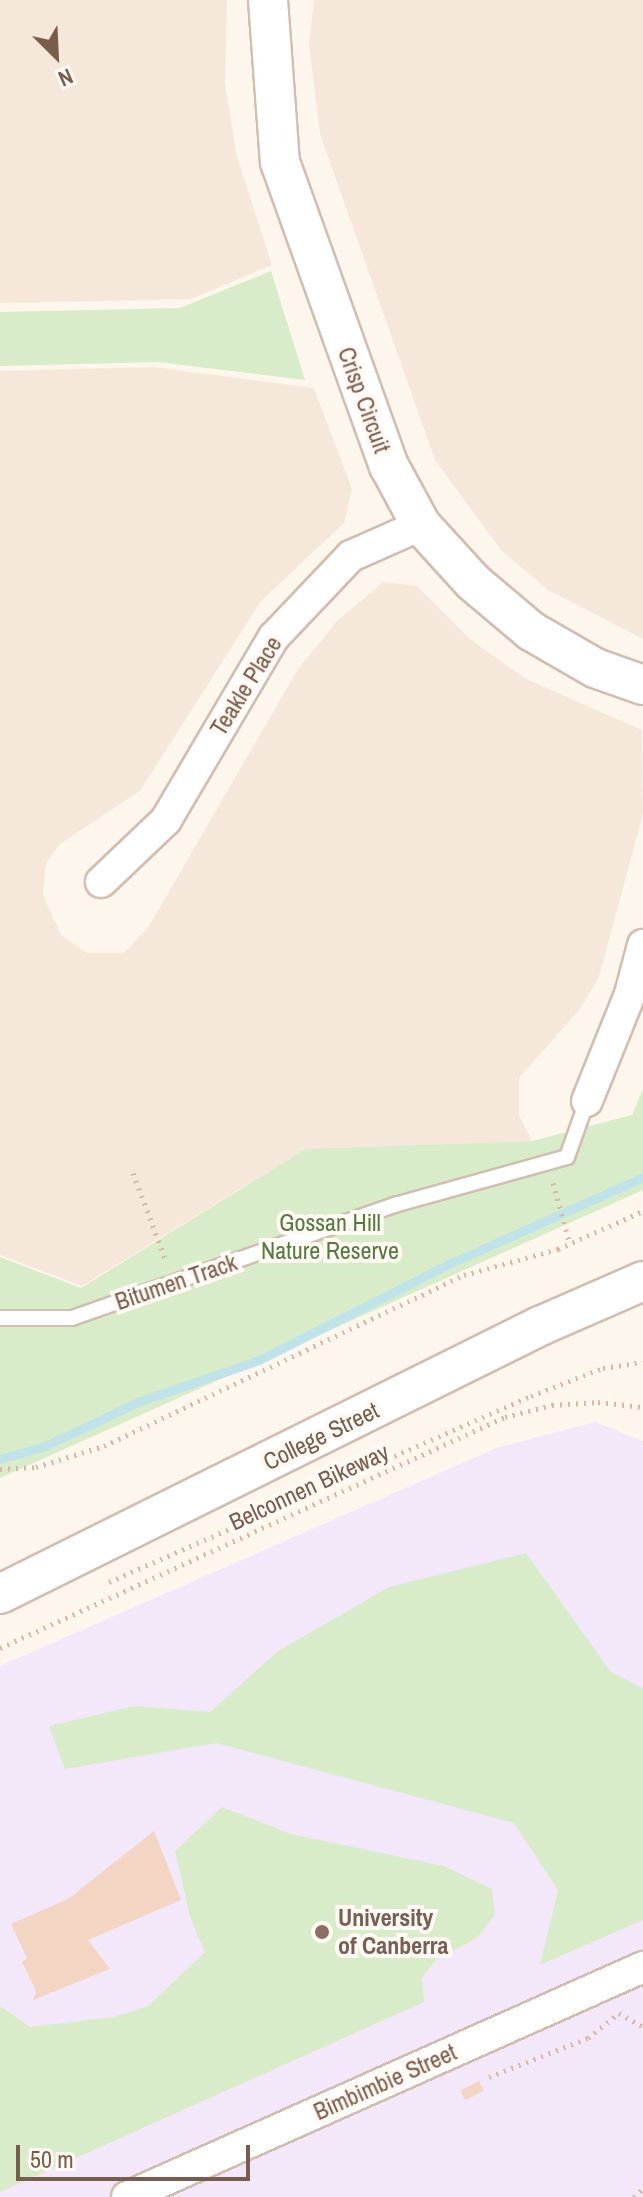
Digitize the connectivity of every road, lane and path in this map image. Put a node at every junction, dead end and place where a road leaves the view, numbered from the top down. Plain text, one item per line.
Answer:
1 (268, 0) edge
2 (421, 525) junction
3 (643, 685) edge
4 (101, 882) dead end
5 (643, 945) edge
6 (587, 1101) joint
7 (547, 1163) junction
8 (133, 1173) dead end
9 (643, 1211) edge
10 (570, 1244) junction
11 (643, 1281) edge
12 (175, 1284) junction
13 (643, 1308) edge
14 (0, 1318) edge
15 (540, 1326) junction
16 (643, 1362) edge
17 (643, 1407) edge
18 (0, 1469) edge
19 (100, 1586) dead end
20 (0, 1594) edge
21 (0, 1648) edge
22 (643, 1967) edge
23 (625, 2005) dead end
24 (619, 2013) junction
25 (643, 2027) edge
26 (489, 2077) dead end
27 (643, 2189) edge
28 (127, 2197) edge
29 (634, 2197) edge

1 - 2 street, Crisp Circuit
2 - 3 street, Crisp Circuit
2 - 4 street, Teakle Place
5 - 6 street
6 - 7 lane, Bitumen Track
7 - 10 path
7 - 12 lane, Bitumen Track
8 - 12 path
9 - 10 path
10 - 18 path
11 - 15 street, College Street
12 - 14 lane, Bitumen Track
13 - 15 street
15 - 20 street, College Street
16 - 19 path
17 - 21 path, Belconnen Bikeway
22 - 28 street, Bimbimbie Street
23 - 24 path
24 - 25 path
24 - 26 path
27 - 29 path

